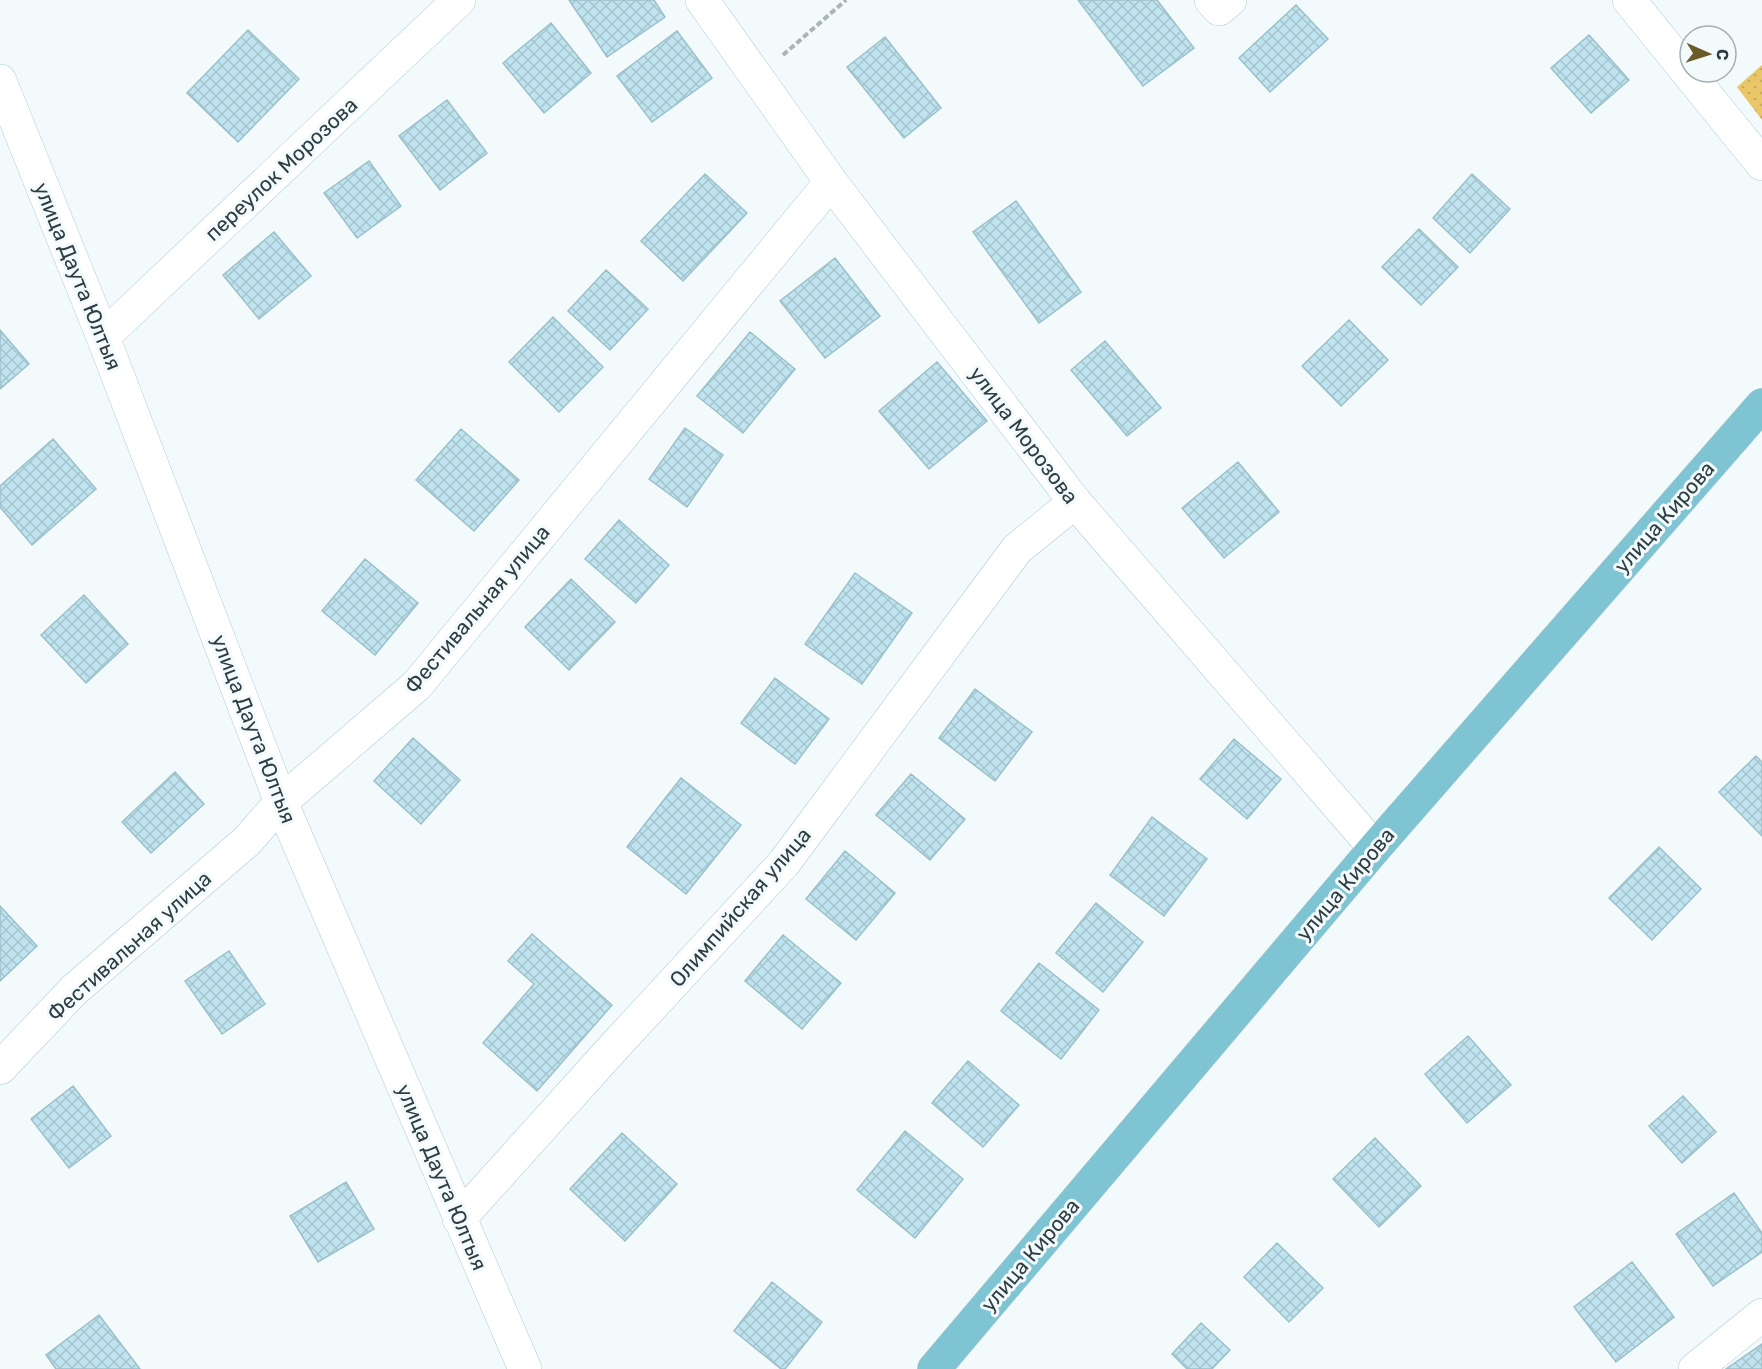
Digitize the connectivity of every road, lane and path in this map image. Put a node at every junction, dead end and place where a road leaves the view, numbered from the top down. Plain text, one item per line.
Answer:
1 (459, 0) edge
2 (702, 0) edge
3 (846, 0) edge
4 (1211, 0) edge
5 (1230, 0) edge
6 (1629, 0) edge
7 (756, 78) junction
8 (0, 81) edge
9 (1762, 164) edge
10 (831, 182) junction
11 (103, 337) junction
12 (1762, 405) edge
13 (1075, 502) junction
14 (281, 802) junction
15 (1375, 848) junction
16 (0, 1068) edge
17 (459, 1219) junction
18 (1762, 1315) edge
19 (525, 1369) edge
20 (934, 1369) edge
21 (1695, 1369) edge

1 - 11 street, переулок Морозова
2 - 7 street, улица Морозова
3 - 7 path
4 - 5 street
6 - 9 street
7 - 10 street, улица Морозова
8 - 11 street, улица Даута Юлтыя
10 - 13 street, улица Морозова
10 - 14 street, Фестивальная улица
11 - 14 street, улица Даута Юлтыя
12 - 15 main road, улица Кирова
13 - 15 street, улица Морозова
13 - 17 street, Олимпийская улица
14 - 16 street, Фестивальная улица
14 - 17 street, улица Даута Юлтыя
15 - 20 main road, улица Кирова
17 - 19 street, улица Даута Юлтыя
18 - 21 street

